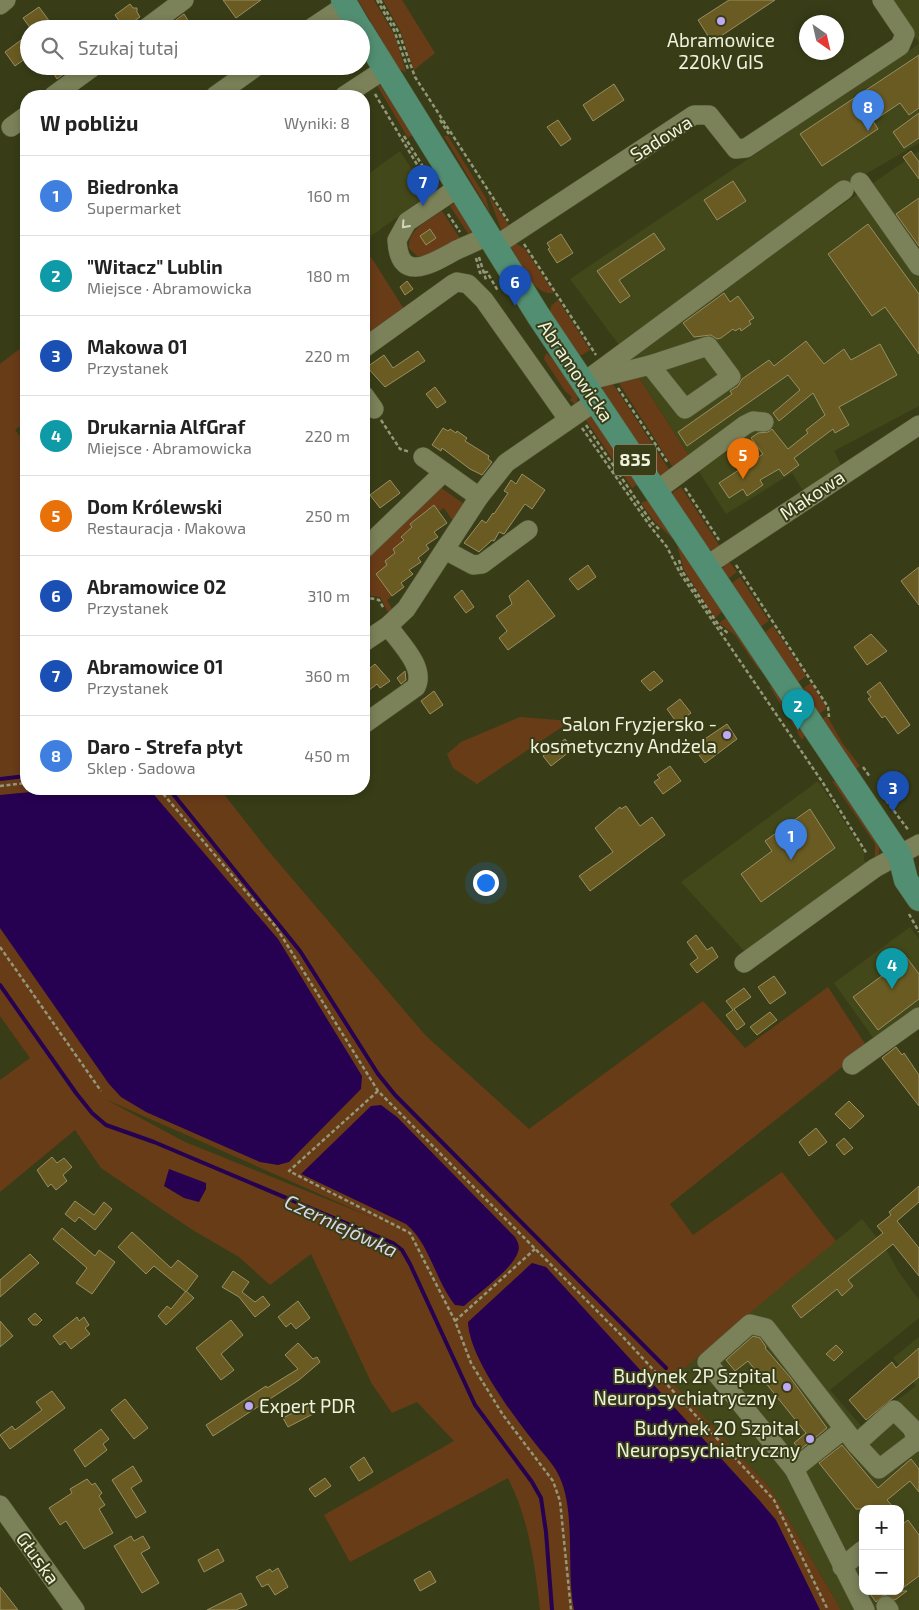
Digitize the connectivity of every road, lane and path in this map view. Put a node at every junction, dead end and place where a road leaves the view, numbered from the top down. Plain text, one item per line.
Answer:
1 (6, 0) edge
2 (184, 0) edge
3 (378, 0) edge
4 (882, 0) edge
5 (345, 3) edge
6 (0, 5) edge
7 (157, 20) edge
8 (322, 20) edge
9 (355, 20) edge
10 (370, 57) edge
11 (82, 75) edge
12 (244, 75) edge
13 (376, 75) junction
14 (61, 90) edge
15 (223, 90) edge
16 (353, 90) edge
17 (444, 119) dead end
18 (20, 120) edge
19 (11, 127) dead end
20 (447, 131) dead end
21 (449, 193) junction
22 (480, 248) junction
23 (919, 266) edge
24 (500, 295) dead end
25 (370, 344) edge
26 (650, 365) dead end
27 (590, 391) junction
28 (370, 404) edge
29 (570, 418) junction
30 (764, 422) dead end
31 (919, 425) edge
32 (423, 457) joint
33 (444, 472) junction
34 (656, 490) junction
35 (480, 498) junction
36 (528, 530) dead end
37 (370, 543) edge
38 (445, 550) junction
39 (706, 566) junction
40 (370, 598) edge
41 (387, 619) junction
42 (370, 636) edge
43 (370, 720) edge
44 (20, 784) edge
45 (0, 786) edge
46 (165, 795) edge
47 (913, 856) edge
48 (875, 862) junction
49 (912, 904) edge
50 (919, 932) edge
51 (0, 947) edge
52 (744, 963) dead end
53 (919, 1017) edge
54 (852, 1065) dead end
55 (101, 1091) dead end
56 (378, 1091) junction
57 (535, 1249) junction
58 (455, 1321) junction
59 (844, 1428) junction
60 (918, 1441) edge
61 (856, 1444) junction
62 (794, 1469) junction
63 (0, 1505) edge
64 (859, 1553) edge
65 (842, 1567) junction
66 (75, 1610) edge
67 (571, 1610) edge
68 (828, 1610) edge
69 (864, 1610) edge

1 - 6 street
2 - 7 street
3 - 17 path
3 - 20 path
4 - 22 street, Sadowa
5 - 8 street
5 - 9 main road, Abramowicka / 835
10 - 13 main road, Abramowicka / 835
11 - 14 street
12 - 15 street
13 - 16 street
13 - 21 main road, Abramowicka / 835
13 - 21 path
18 - 19 street
21 - 22 main road, Abramowicka / 835
21 - 22 path
21 -> 22 street
22 - 24 path
22 - 27 main road, Abramowicka / 835
23 - 27 street
25 - 29 street
26 - 27 street
27 - 29 street
27 - 34 main road, Abramowicka / 835
28 - 32 path
29 - 35 street
29 - 48 path
30 - 34 street
31 - 39 street, Makowa
32 - 33 street
33 - 35 street
33 - 37 street
34 - 39 main road, Abramowicka / 835
35 - 38 street
36 - 38 street
38 - 41 street
39 - 47 main road, Abramowicka / 835
40 - 41 path
41 - 42 street
41 - 43 street
44 - 45 path
46 - 56 path
47 - 48 street
47 - 49 main road, Abramowicka / 835
48 - 52 street
49 - 50 path
51 - 55 path
53 - 54 street
56 - 57 path
56 - 58 path
57 - 58 path
57 - 68 path
58 - 67 path
59 - 61 street
59 - 62 street
59 - 62 street
60 - 61 street
60 - 61 street
62 - 65 street
63 - 66 street, Głuska
64 - 65 street
65 - 69 street

